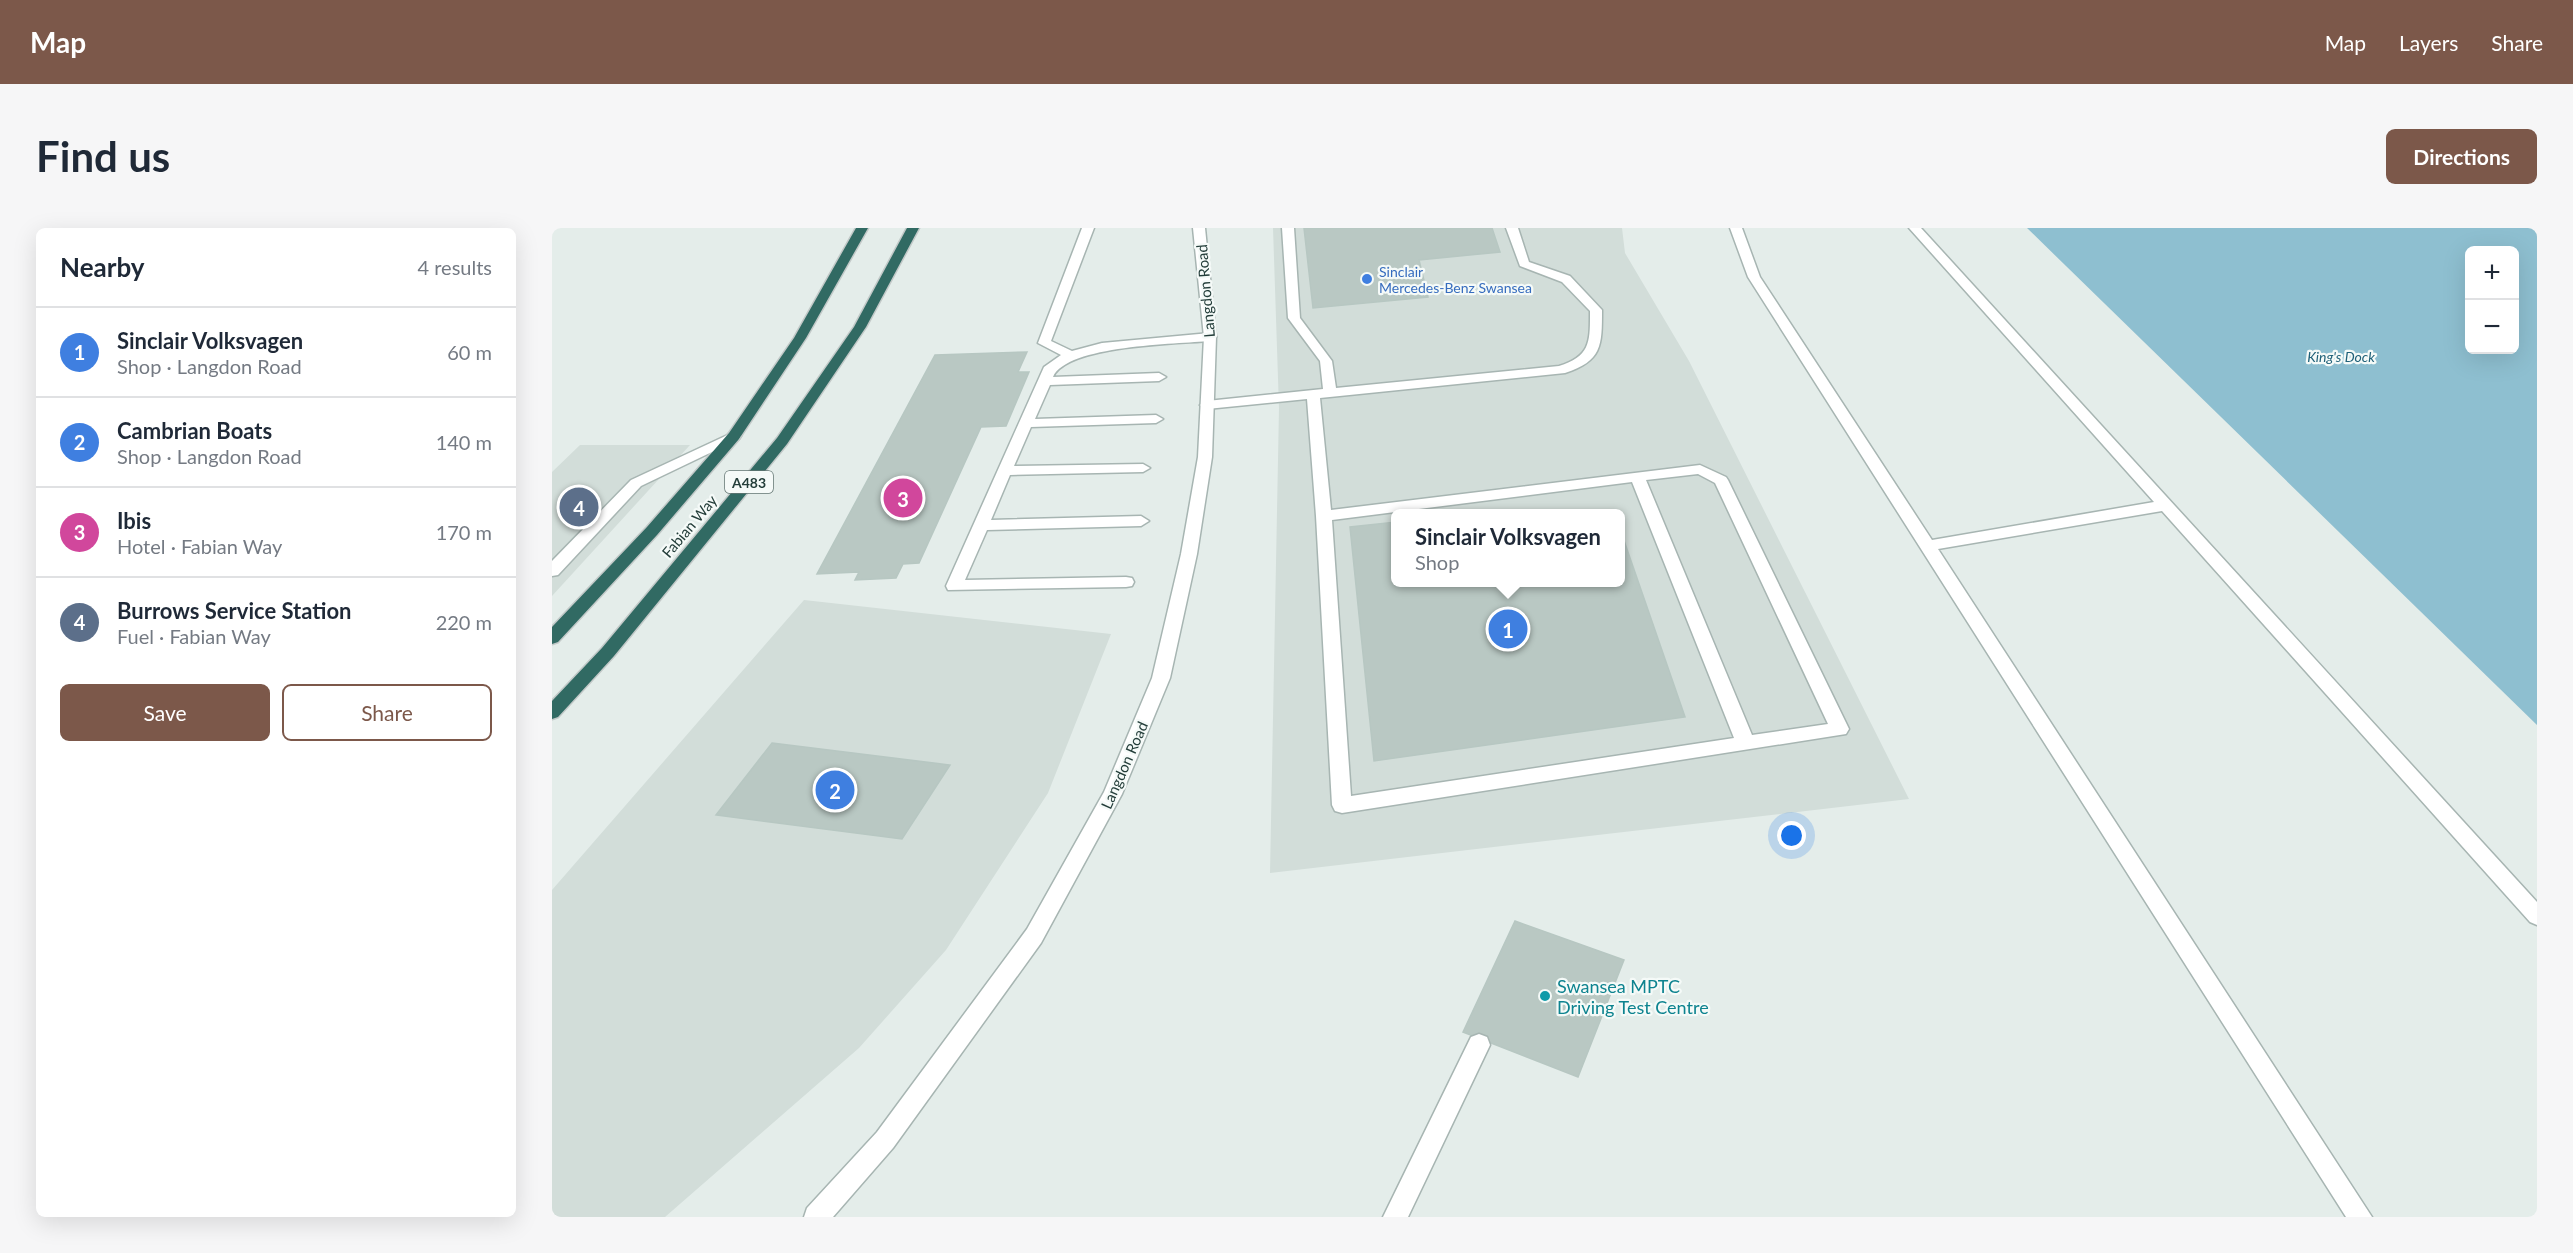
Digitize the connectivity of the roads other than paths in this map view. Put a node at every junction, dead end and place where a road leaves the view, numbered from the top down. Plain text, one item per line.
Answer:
1 (862, 228) edge
2 (913, 228) edge
3 (1088, 228) edge
4 (1199, 228) edge
5 (1288, 228) edge
6 (1512, 228) edge
7 (1736, 228) edge
8 (1915, 228) edge
9 (1210, 337) junction
10 (1071, 355) junction
11 (1159, 377) dead end
12 (1045, 381) junction
13 (1330, 393) junction
14 (1313, 394) junction
15 (1207, 405) junction
16 (1156, 419) dead end
17 (1026, 423) junction
18 (734, 436) junction
19 (1143, 468) dead end
20 (1005, 471) junction
21 (1637, 477) junction
22 (2166, 505) junction
23 (1324, 516) junction
24 (1141, 521) dead end
25 (982, 525) junction
26 (1927, 546) junction
27 (552, 571) edge
28 (1126, 582) dead end
29 (552, 638) edge
30 (552, 712) edge
31 (1746, 744) junction
32 (2537, 916) edge
33 (1479, 1045) dead end
34 (816, 1217) edge
35 (1395, 1217) edge
36 (2361, 1217) edge

1 - 18 highway, Fabian Way / A483
2 - 30 highway, Fabian Way / A483
3 - 10 street
4 - 9 street, Langdon Road
5 - 13 street
6 - 13 street
7 - 26 street
8 - 22 street
9 - 10 street
9 - 15 street, Langdon Road
10 - 12 street
11 - 12 street
12 - 17 street
13 - 14 street
14 - 15 street
14 - 23 street
15 - 34 street, Langdon Road
16 - 17 street
17 - 20 street
18 - 27 street
18 - 29 highway, Fabian Way / A483
19 - 20 street
20 - 25 street
21 - 23 street
21 - 31 street
21 - 31 street
22 - 26 street
22 - 32 street
23 - 31 street
24 - 25 street
25 - 28 street
26 - 36 street
33 - 35 street

